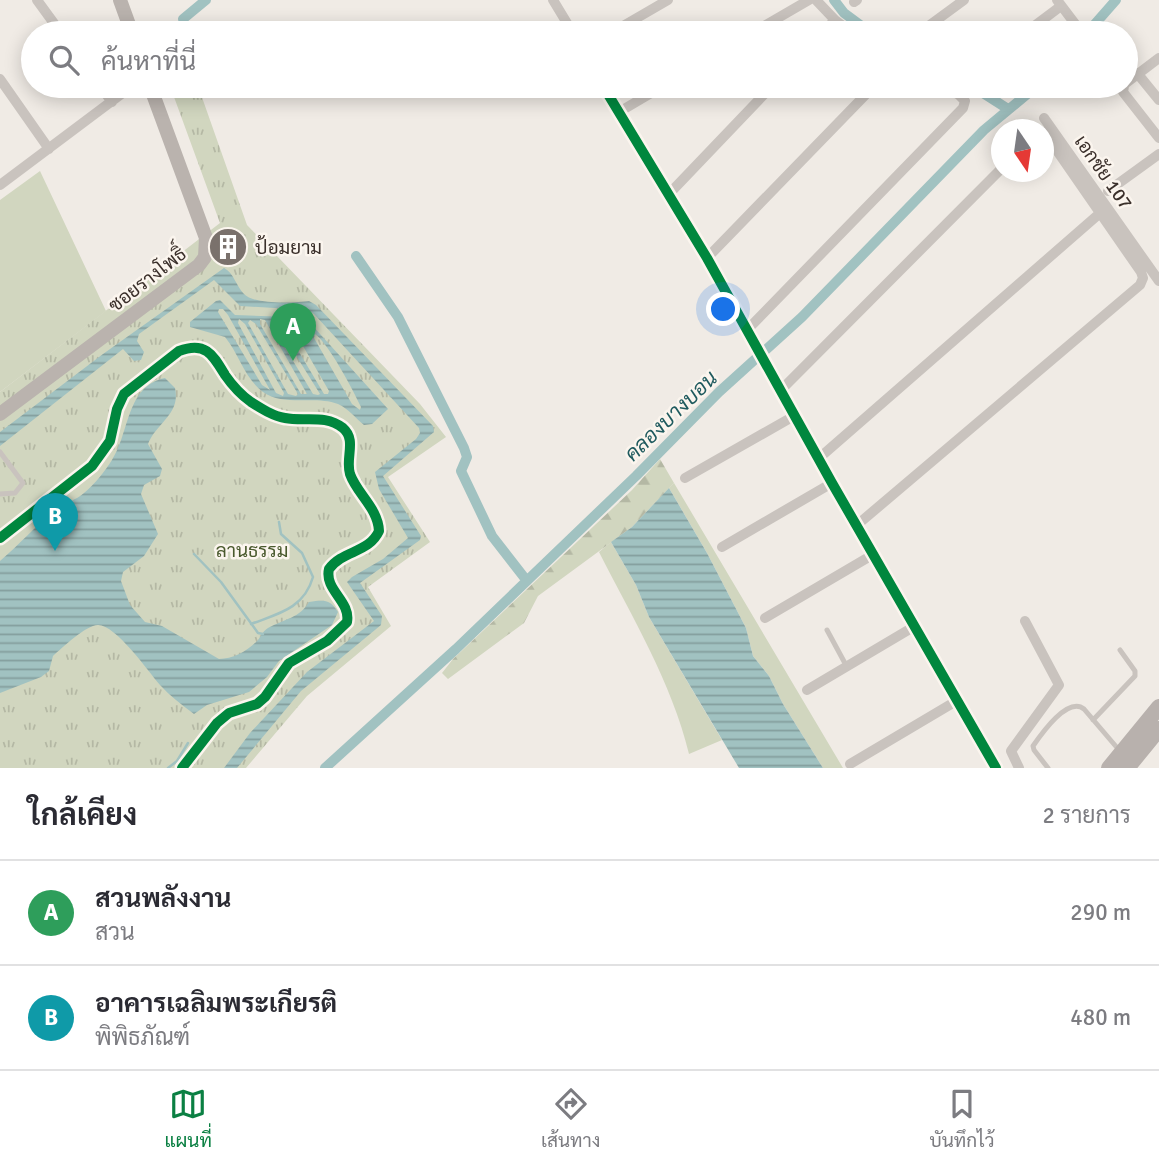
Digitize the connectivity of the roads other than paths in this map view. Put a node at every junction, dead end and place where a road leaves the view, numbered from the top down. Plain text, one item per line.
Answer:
1 (37, 0) edge
2 (553, 0) edge
3 (667, 0) edge
4 (809, 0) edge
5 (816, 0) edge
6 (964, 0) edge
7 (125, 1) edge
8 (1059, 3) edge
9 (835, 20) edge
10 (52, 21) edge
11 (129, 21) edge
12 (566, 21) edge
13 (631, 21) edge
14 (773, 21) edge
15 (935, 21) edge
16 (1039, 21) edge
17 (1073, 21) edge
18 (1159, 58) edge
19 (1138, 72) edge
20 (1138, 74) edge
21 (0, 79) edge
22 (109, 98) edge
23 (117, 98) edge
24 (154, 98) edge
25 (610, 98) edge
26 (643, 98) edge
27 (761, 98) edge
28 (862, 98) edge
29 (962, 98) edge
30 (1128, 98) edge
31 (1159, 100) edge
32 (112, 102) junction
33 (619, 112) junction
34 (1044, 118) dead end
35 (1159, 138) edge
36 (1054, 147) edge
37 (49, 149) junction
38 (1159, 155) edge
39 (991, 179) edge
40 (0, 186) edge
41 (1108, 191) dead end
42 (668, 195) junction
43 (1100, 214) junction
44 (707, 258) junction
45 (1159, 281) edge
46 (751, 333) junction
47 (781, 390) junction
48 (0, 414) edge
49 (794, 416) junction
50 (1, 454) edge
51 (818, 459) junction
52 (685, 478) dead end
53 (832, 483) junction
54 (0, 495) edge
55 (857, 525) junction
56 (722, 547) dead end
57 (874, 554) junction
58 (765, 618) dead end
59 (1025, 621) dead end
60 (915, 626) junction
61 (827, 630) dead end
62 (1120, 650) dead end
63 (847, 667) junction
64 (807, 690) dead end
65 (958, 700) junction
66 (1159, 707) edge
67 (1093, 720) junction
68 (1159, 729) edge
69 (1124, 761) edge
70 (850, 764) dead end
71 (996, 768) edge
72 (1019, 768) edge
73 (1048, 768) edge
74 (1109, 768) edge

1 - 10 street
2 - 12 street
3 - 13 street
4 - 14 street
5 - 9 street
6 - 15 street
7 - 11 street
8 - 16 street
8 - 17 street
18 - 19 street
20 - 31 street
21 - 37 street
22 - 32 street
23 - 32 street
24 - 48 street, ซอยรางโพธิ์
25 - 33 street
26 - 33 street
27 - 42 street
28 - 44 street
29 - 46 street
30 - 35 street
32 - 37 street
33 - 42 street
34 - 45 street, เอกชัย 107
36 - 43 street
37 - 40 street
38 - 41 street
39 - 47 street
42 - 44 street
43 - 51 street
43 - 55 street
44 - 46 street
46 - 47 street
47 - 49 street
49 - 51 street
49 - 52 street
50 - 54 lane
51 - 53 street
53 - 55 street
53 - 56 street
55 - 57 street
57 - 58 street
57 - 60 street
59 - 72 street
60 - 63 street
60 - 65 street
61 - 63 lane
62 - 67 lane
63 - 64 street
65 - 70 street
65 - 71 street
66 - 69 main road
67 - 69 lane
67 - 73 lane
68 - 69 main road
69 - 74 main road

